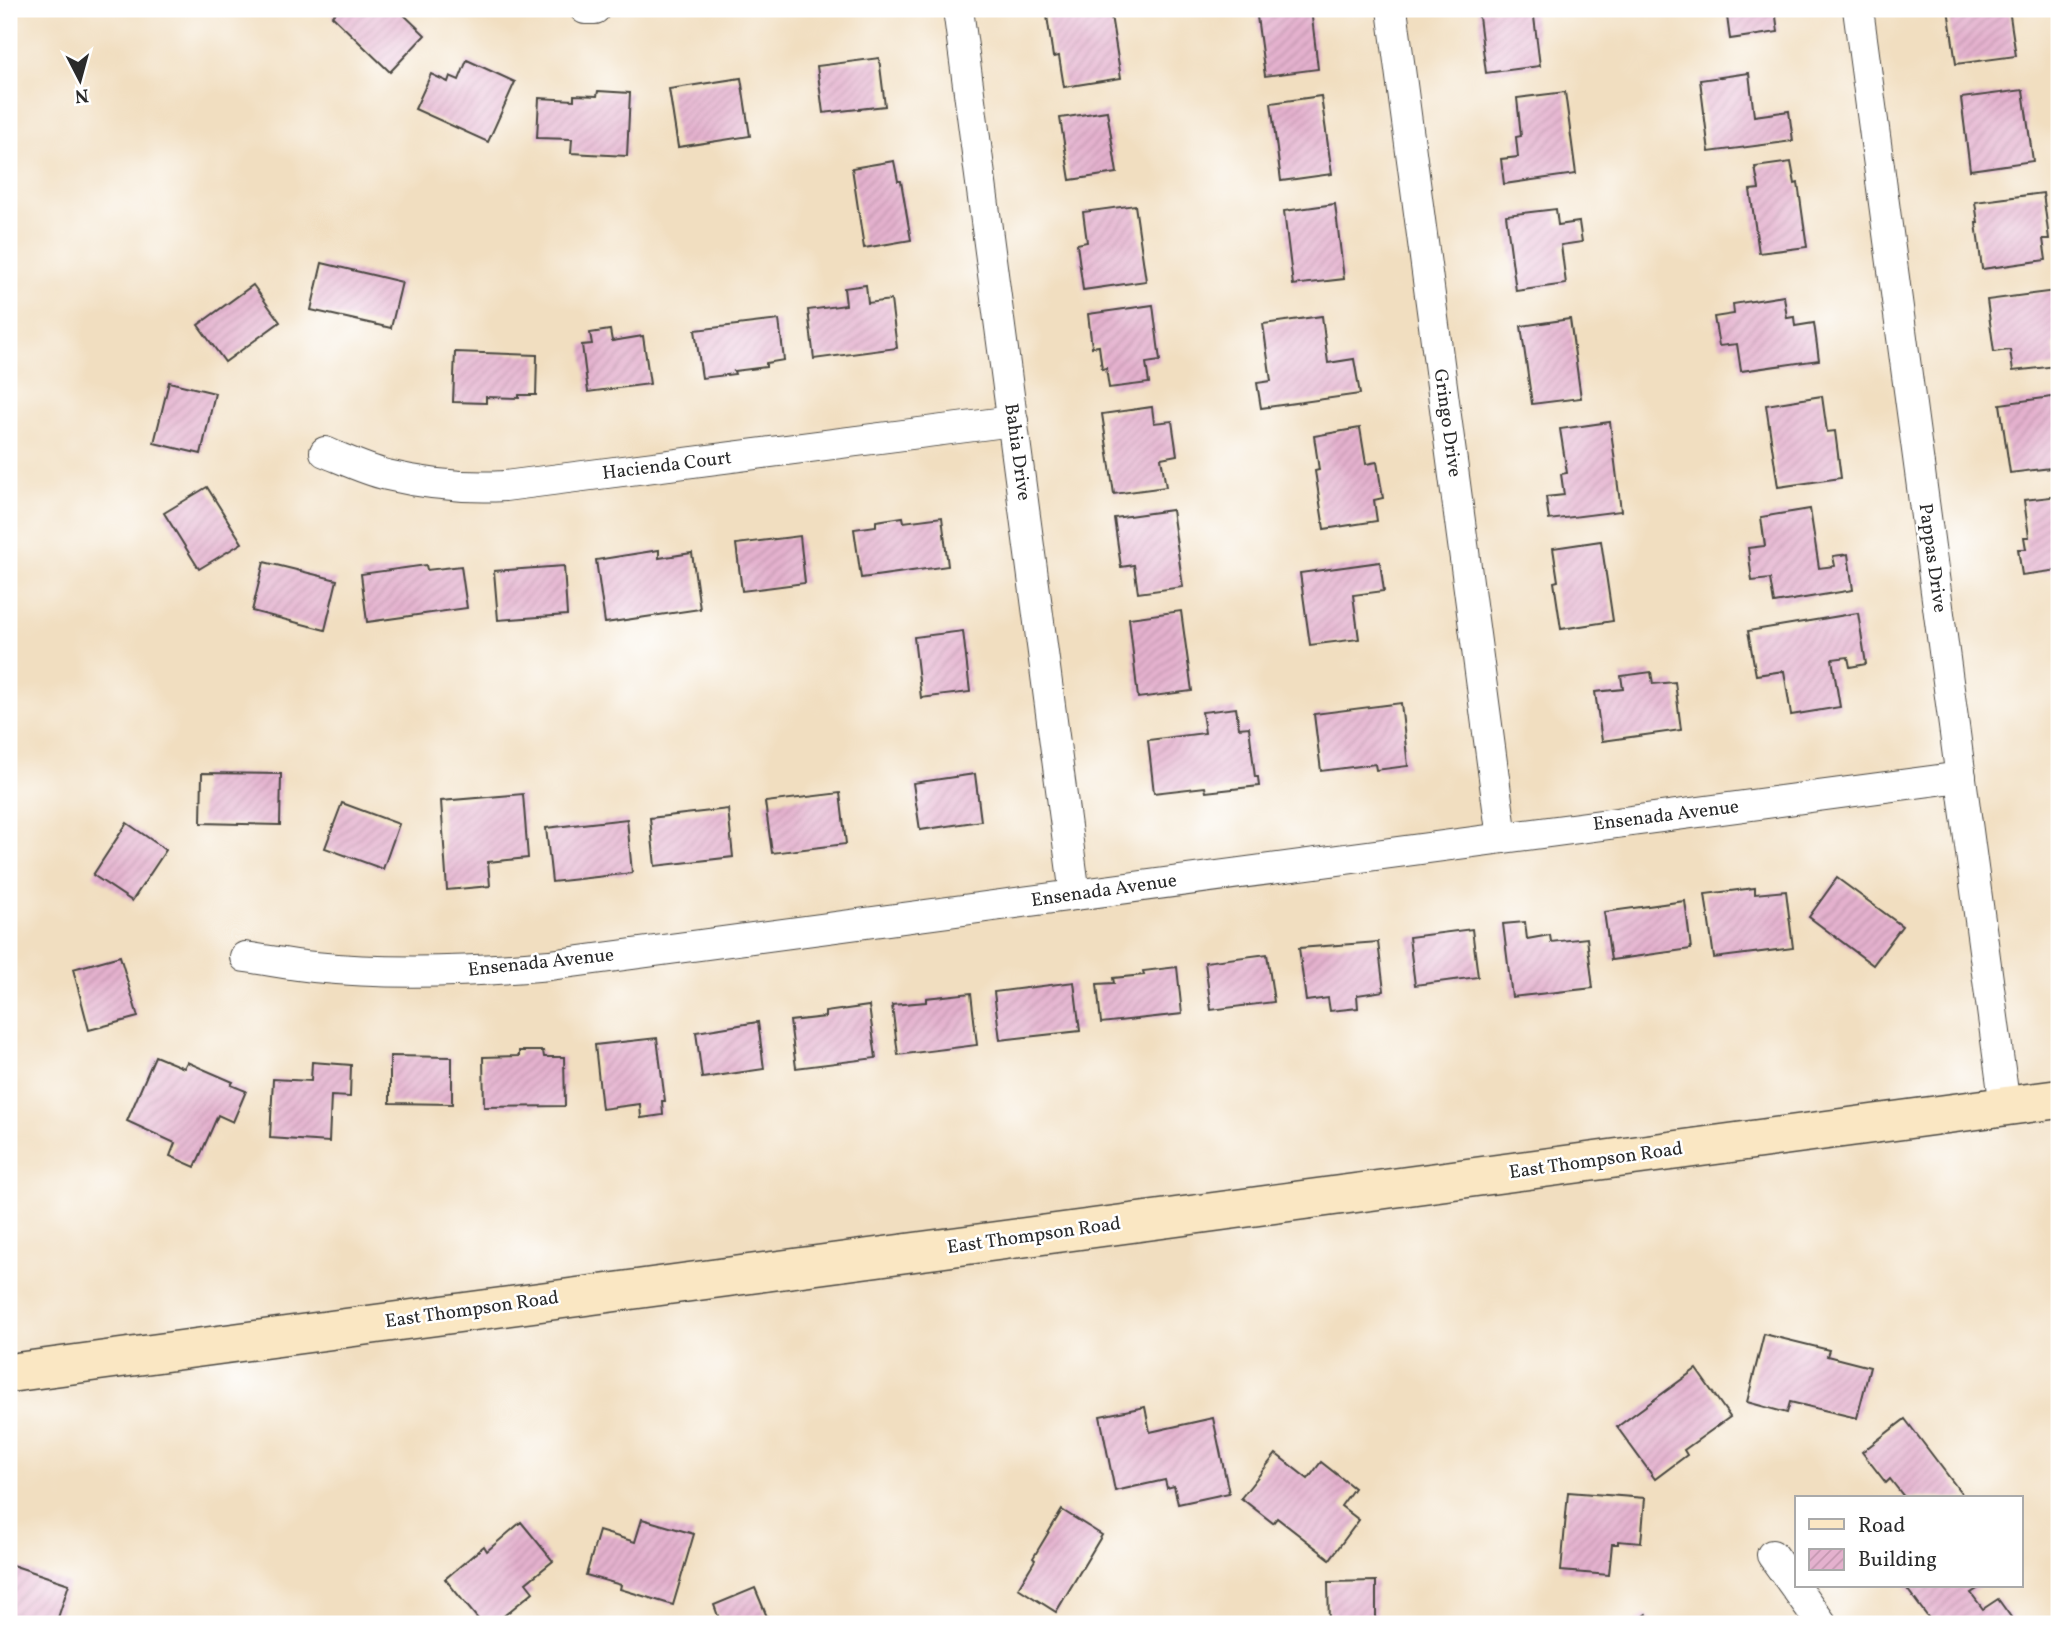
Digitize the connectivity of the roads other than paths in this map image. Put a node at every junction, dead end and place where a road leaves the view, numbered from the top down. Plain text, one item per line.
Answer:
1 (585, 9) edge
2 (595, 9) edge
3 (958, 9) edge
4 (1392, 9) edge
5 (1858, 9) edge
6 (1013, 421) junction
7 (325, 452) dead end
8 (1961, 778) junction
9 (1502, 838) junction
10 (1075, 895) junction
11 (245, 957) dead end
12 (2059, 1099) edge
13 (2005, 1107) junction
14 (9, 1373) edge
15 (1772, 1555) dead end
16 (1795, 1587) edge
17 (1796, 1588) edge
18 (1822, 1624) edge

1 - 2 street
3 - 6 street, Bahia Drive
4 - 9 street, Gringo Drive
5 - 8 street, Pappas Drive
6 - 7 street, Hacienda Court
6 - 10 street, Bahia Drive
8 - 9 street, Ensenada Avenue
8 - 13 street, Pappas Drive
9 - 10 street, Ensenada Avenue
10 - 11 street, Ensenada Avenue
12 - 13 main road, East Thompson Road
13 - 14 main road, East Thompson Road
15 - 16 street
17 - 18 street

